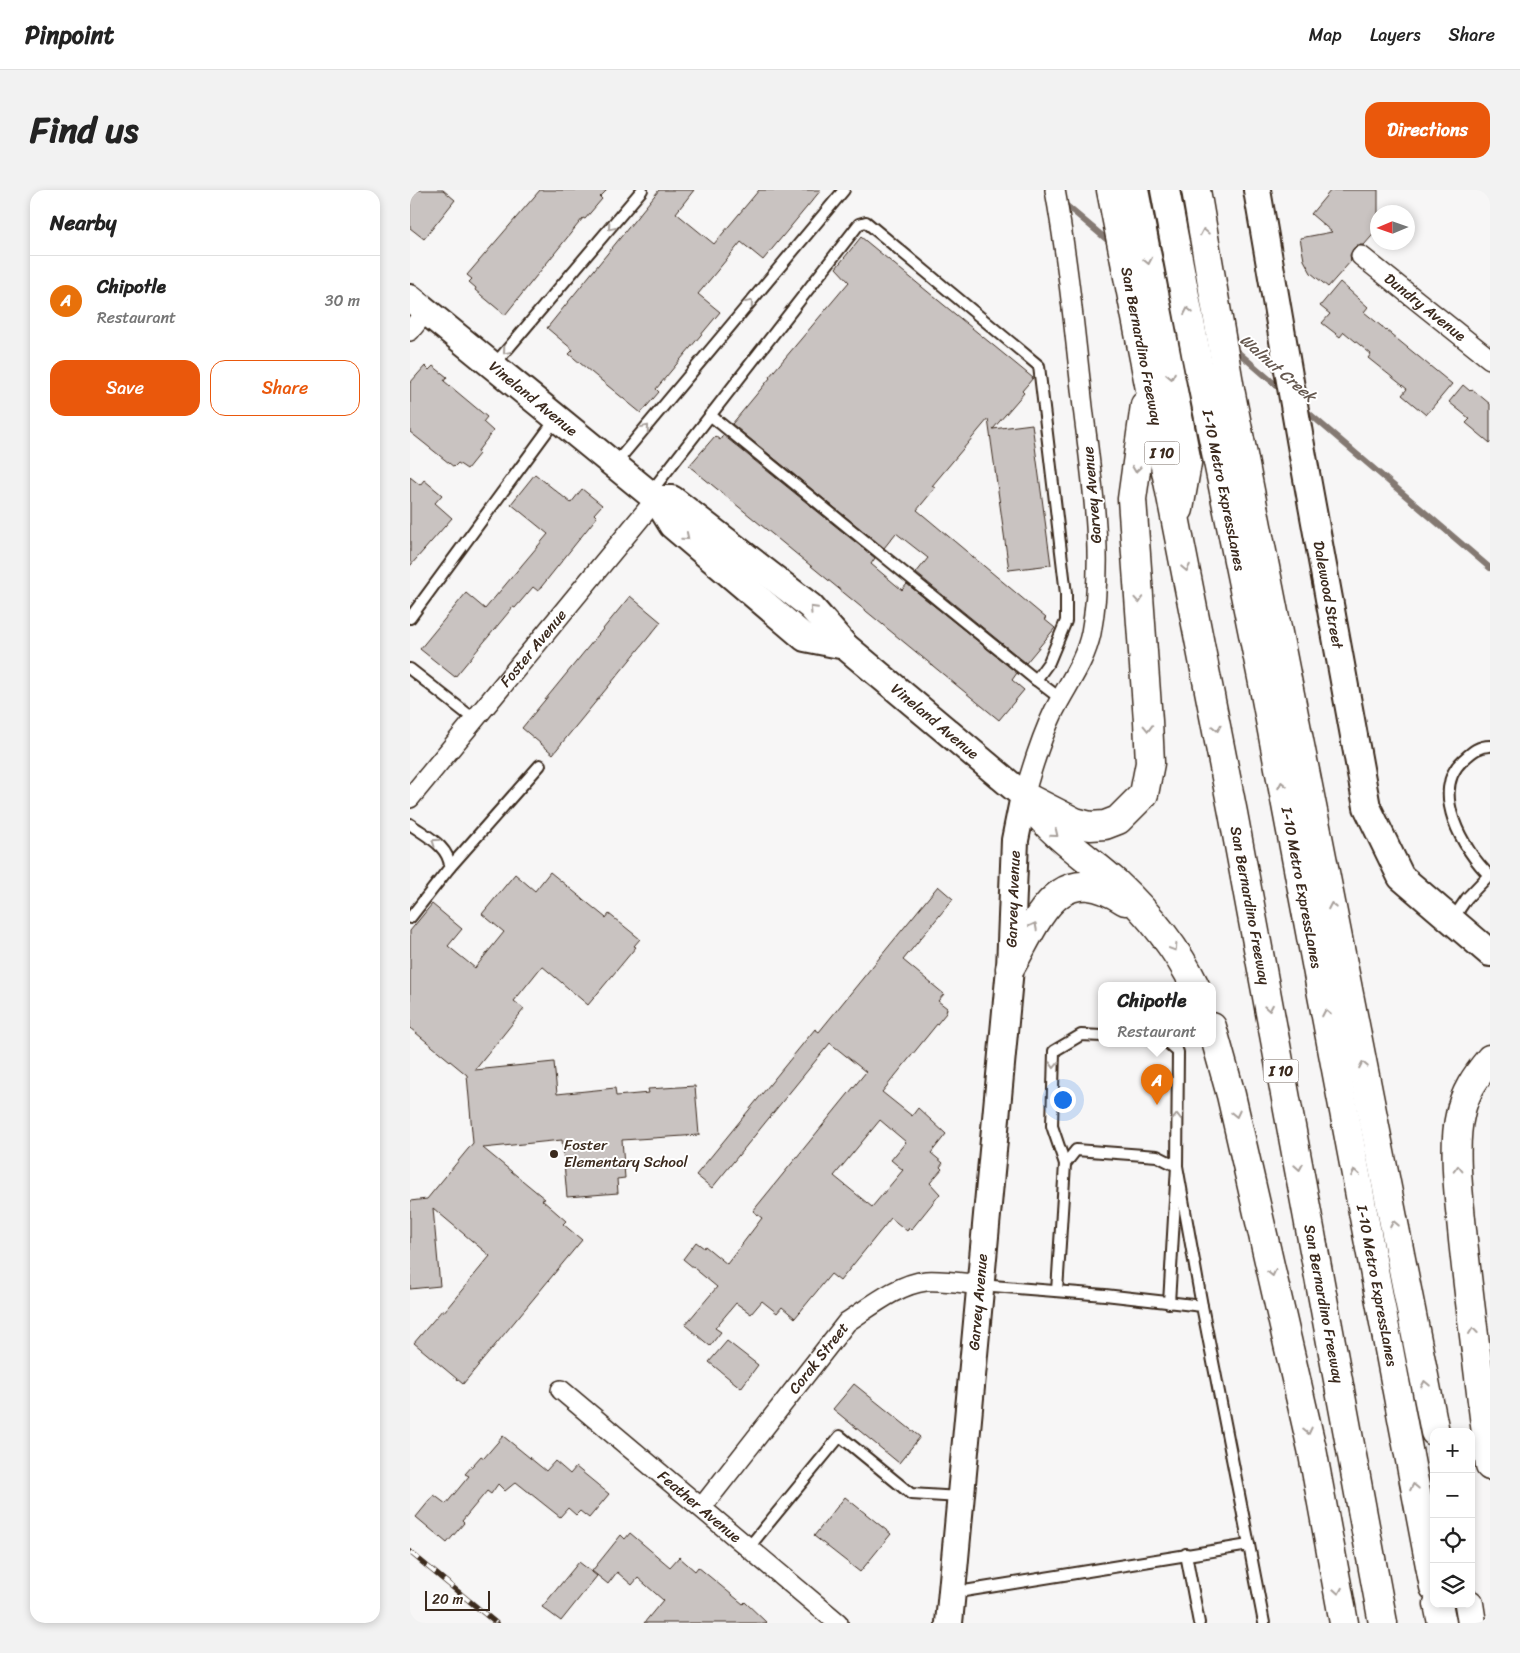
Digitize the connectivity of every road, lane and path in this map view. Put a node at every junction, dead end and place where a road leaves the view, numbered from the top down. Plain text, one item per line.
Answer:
1 (642, 190) edge
2 (844, 190) edge
3 (1055, 190) edge
4 (1111, 190) edge
5 (1165, 190) edge
6 (1196, 190) edge
7 (1257, 190) edge
8 (1136, 202) edge
9 (1361, 256) dead end
10 (415, 313) edge
11 (1490, 359) edge
12 (493, 366) junction
13 (1148, 386) junction
14 (710, 416) junction
15 (557, 418) junction
16 (615, 465) junction
17 (653, 496) junction
18 (1176, 520) junction
19 (410, 618) edge
20 (410, 669) edge
21 (1036, 680) junction
22 (1061, 700) junction
23 (474, 720) junction
24 (1490, 746) edge
25 (540, 765) dead end
26 (1024, 796) junction
27 (410, 798) edge
28 (410, 824) edge
29 (450, 867) junction
30 (1490, 876) edge
31 (1146, 914) junction
32 (410, 918) edge
33 (1452, 921) junction
34 (1490, 954) edge
35 (1010, 968) junction
36 (1193, 982) edge
37 (1098, 1036) edge
38 (1216, 1041) edge
39 (1172, 1047) edge
40 (1490, 1059) edge
41 (1490, 1092) edge
42 (1458, 1140) junction
43 (1065, 1164) junction
44 (1177, 1166) junction
45 (980, 1285) junction
46 (1057, 1291) junction
47 (1169, 1303) junction
48 (1202, 1306) junction
49 (560, 1390) dead end
50 (1434, 1428) edge
51 (1490, 1466) edge
52 (960, 1497) junction
53 (702, 1507) junction
54 (1249, 1545) junction
55 (750, 1547) junction
56 (1186, 1554) junction
57 (1430, 1566) edge
58 (952, 1593) junction
59 (1439, 1608) edge
60 (1470, 1608) edge
61 (838, 1623) edge
62 (949, 1623) edge
63 (1199, 1623) edge
64 (1264, 1623) edge
65 (1344, 1623) edge
66 (1383, 1623) edge
67 (1442, 1623) edge
68 (1472, 1623) edge

1 -> 12 lane
16 -> 2 lane
3 - 22 street, Garvey Avenue
4 - 13 highway, San Bernardino Freeway / I 10
57 -> 5 highway, I-10 Metro ExpressLanes
50 -> 6 highway
7 - 33 street, Dalewood Street
8 -> 18 highway, I-10 Metro ExpressLanes
9 - 11 street, Dundry Avenue
10 - 12 street, Vineland Avenue
12 - 15 street, Vineland Avenue
13 - 18 highway, San Bernardino Freeway / I 10
13 -> 26 highway
14 - 17 lane
14 - 21 lane
14 - 21 lane
15 - 16 street, Vineland Avenue
15 - 19 lane
16 - 17 street, Vineland Avenue
17 - 23 street, Foster Avenue
17 - 26 street, Vineland Avenue
18 -> 66 highway, San Bernardino Freeway / I 10
20 - 23 lane
21 - 22 lane
22 - 26 street, Garvey Avenue
23 - 27 street, Foster Avenue
24 - 30 lane
25 - 29 lane
26 -> 31 highway
26 - 35 street, Garvey Avenue
29 -> 28 lane
29 - 32 lane
30 - 33 lane
35 -> 31 highway
31 -> 36 highway
33 - 34 street, Dalewood Street
35 - 45 street, Garvey Avenue
37 -> 43 lane
38 -> 65 highway
44 -> 39 lane
40 - 42 highway
41 - 42 highway
51 -> 42 highway
43 - 44 lane
43 - 46 lane
44 - 47 lane
44 - 48 lane
45 - 46 lane
45 - 52 street, Garvey Avenue
45 - 53 street, Corak Street
46 - 47 lane
47 - 48 lane
48 - 54 lane
49 - 53 street, Feather Avenue
52 - 55 lane
52 - 58 street, Garvey Avenue
53 - 55 street, Feather Avenue
54 - 56 lane
54 - 64 lane
55 - 61 street, Feather Avenue
56 - 58 lane
56 - 63 lane
58 - 62 street, Garvey Avenue
59 - 67 highway
60 - 68 highway

